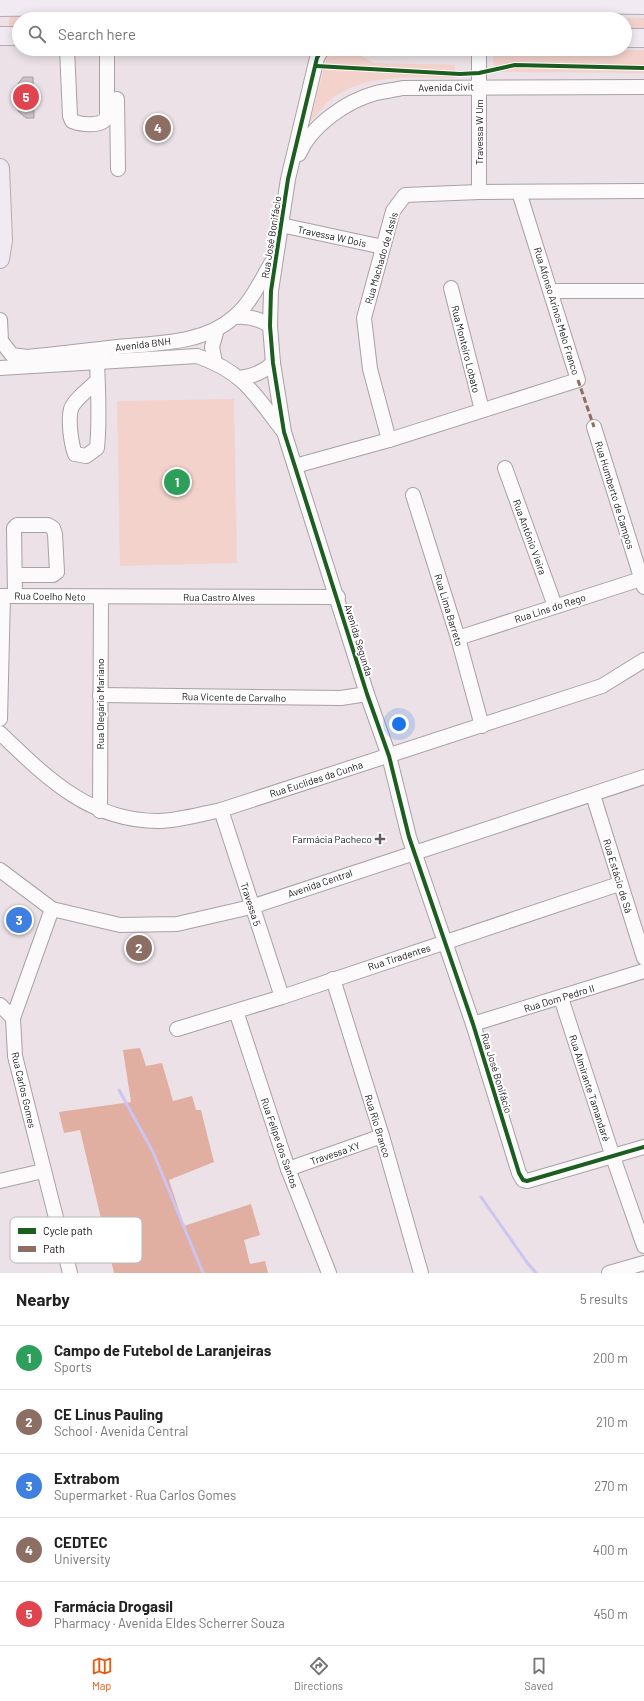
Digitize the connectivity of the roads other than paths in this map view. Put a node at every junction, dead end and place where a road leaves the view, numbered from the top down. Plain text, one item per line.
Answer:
1 (228, 2) edge
2 (293, 2) edge
3 (91, 3) edge
4 (644, 5) edge
5 (0, 7) edge
6 (332, 8) edge
7 (0, 36) edge
8 (12, 36) edge
9 (632, 38) edge
10 (644, 38) edge
11 (66, 56) edge
12 (107, 56) edge
13 (117, 56) edge
14 (318, 56) edge
15 (479, 56) edge
16 (479, 86) junction
17 (644, 87) edge
18 (0, 168) edge
19 (118, 169) dead end
20 (288, 178) junction
21 (644, 191) edge
22 (479, 192) junction
23 (519, 192) junction
24 (281, 225) junction
25 (383, 247) junction
26 (275, 257) junction
27 (0, 259) edge
28 (451, 288) dead end
29 (644, 291) edge
30 (551, 292) junction
31 (234, 317) junction
32 (0, 320) edge
33 (270, 326) junction
34 (217, 329) junction
35 (97, 362) junction
36 (215, 362) junction
37 (273, 363) junction
38 (0, 368) edge
39 (240, 378) junction
40 (97, 381) dead end
41 (482, 410) junction
42 (594, 427) dead end
43 (284, 432) junction
44 (389, 440) junction
45 (295, 466) junction
46 (506, 468) dead end
47 (412, 495) dead end
48 (15, 575) dead end
49 (643, 583) edge
50 (6, 596) edge
51 (101, 597) junction
52 (338, 597) junction
53 (555, 606) junction
54 (458, 638) junction
55 (644, 660) edge
56 (367, 694) junction
57 (100, 695) junction
58 (0, 719) edge
59 (482, 726) junction
60 (0, 733) edge
61 (389, 756) junction
62 (644, 776) edge
63 (593, 795) junction
64 (221, 810) junction
65 (100, 811) junction
66 (414, 853) junction
67 (0, 870) edge
68 (620, 884) junction
69 (251, 907) junction
70 (52, 909) junction
71 (446, 942) junction
72 (644, 958) edge
73 (644, 971) edge
74 (333, 979) junction
75 (282, 996) junction
76 (561, 998) junction
77 (0, 1005) edge
78 (236, 1011) junction
79 (13, 1018) junction
80 (473, 1024) junction
81 (177, 1029) dead end
82 (382, 1136) junction
83 (644, 1147) edge
84 (613, 1157) junction
85 (288, 1169) junction
86 (43, 1171) junction
87 (0, 1181) edge
88 (55, 1217) edge
89 (644, 1246) edge
90 (644, 1263) edge
91 (329, 1273) edge
92 (421, 1273) edge
93 (609, 1273) edge

1 - 2 main road
1 - 3 main road
2 - 6 main road
3 - 5 main road
4 - 6 main road
7 - 8 main road
9 - 10 main road
11 - 12 street
13 - 19 street
14 - 20 street, Rua José Bonifácio
15 - 16 street, Travessa W Um
16 - 17 street, Avenida Civit
16 - 20 street, Avenida Civit
16 - 22 street, Travessa W Um
18 - 27 main road
20 - 24 street, Rua José Bonifácio
21 - 23 street, Rua Machado de Assis
22 - 23 street, Rua Machado de Assis
22 - 25 street, Rua Machado de Assis
23 - 30 street, Rua Afonso Arinos Melo Franco
24 - 25 street, Travessa W Dois
24 - 26 street, Rua José Bonifácio
25 - 44 street, Rua Machado de Assis
26 - 31 street, Avenida BNH
26 - 33 street, Rua José Bonifácio
28 - 41 street, Rua Monteiro Lobato
29 - 30 street
30 - 41 street, Rua Afonso Arinos Melo Franco
31 - 33 street
31 - 34 street, Avenida BNH
32 - 34 street, Avenida BNH
33 - 37 street, Rua José Bonifácio
34 - 36 street
35 - 36 street, Avenida BNH
35 - 38 street, Avenida BNH
35 - 40 street
36 - 39 street, Avenida BNH
37 - 39 street
37 - 43 street, Rua José Bonifácio
39 - 43 street, Avenida BNH
41 - 44 street, Rua Afonso Arinos Melo Franco
42 - 49 street, Rua Humberto de Campos
43 - 45 street, Avenida Segunda
44 - 45 street, Rua Afonso Arinos Melo Franco
45 - 52 street, Avenida Segunda
46 - 53 street, Rua Antônio Vieira
47 - 54 street, Rua Lima Barreto
48 - 50 street
49 - 53 street, Rua Lins do Rego
50 - 51 street, Rua Coelho Neto
50 - 58 street
51 - 52 street, Rua Castro Alves
51 - 57 street, Rua Olegário Mariano
52 - 56 street, Avenida Segunda
53 - 54 street, Rua Lins do Rego
54 - 59 street, Rua Lima Barreto
55 - 59 street, Rua Euclides da Cunha
56 - 57 street, Rua Vicente de Carvalho
56 - 61 street, Avenida Segunda
57 - 65 street, Rua Olegário Mariano
59 - 61 street, Rua Euclides da Cunha
60 - 65 street, Rua Euclides da Cunha
61 - 64 street, Rua Euclides da Cunha
61 - 66 street, Avenida Segunda
62 - 63 street, Avenida Central
63 - 66 street, Avenida Central
63 - 68 street, Rua Estácio de Sá
64 - 65 street, Rua Euclides da Cunha
64 - 69 street, Travessa 5
66 - 69 street, Avenida Central
66 - 71 street, Rua José Bonifácio
67 - 70 street, Avenida Central
68 - 71 street, Rua Tiradentes
68 - 72 street, Rua Estácio de Sá
69 - 70 street, Avenida Central
69 - 75 street, Travessa 5
70 - 79 street, Rua Carlos Gomes
71 - 74 street, Rua Tiradentes
71 - 80 street, Rua José Bonifácio
73 - 76 street, Rua Dom Pedro II
74 - 75 street, Rua Tiradentes
74 - 82 street, Rua Rio Branco
75 - 78 street, Rua Tiradentes
76 - 80 street, Rua Dom Pedro II
76 - 84 street, Rua Almirante Tamandaré
77 - 79 street
78 - 81 street, Rua Tiradentes
78 - 85 street, Rua Felipe dos Santos
79 - 86 street, Rua Carlos Gomes
80 - 84 street, Rua José Bonifácio
82 - 85 street, Travessa XY
82 - 92 street, Rua Rio Branco
83 - 84 street, Rua José Bonifácio
84 - 89 street, Rua Almirante Tamandaré
85 - 91 street, Rua Felipe dos Santos
86 - 87 street
86 - 88 street, Rua Carlos Gomes
90 - 93 street

